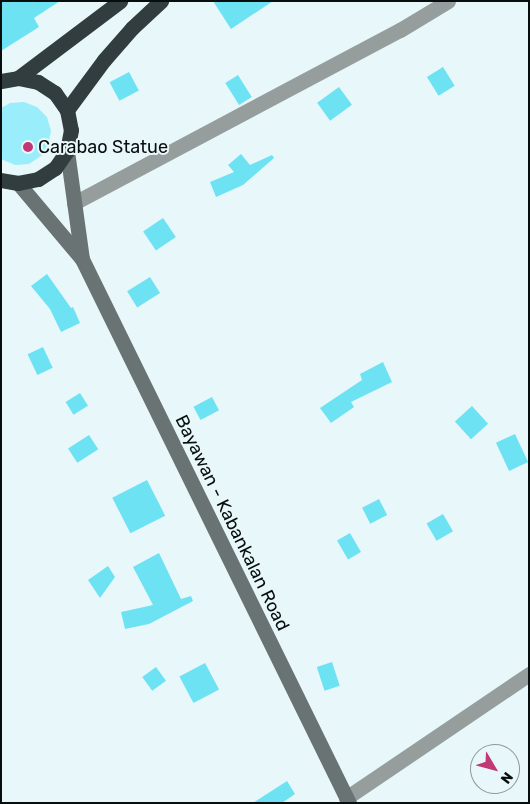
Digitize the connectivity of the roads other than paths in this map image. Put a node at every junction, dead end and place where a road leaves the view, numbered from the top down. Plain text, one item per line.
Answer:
1 (120, 1) edge
2 (161, 1) edge
3 (448, 1) edge
4 (18, 78) junction
5 (1, 81) edge
6 (67, 110) junction
7 (67, 151) junction
8 (1, 180) edge
9 (18, 183) junction
10 (74, 203) junction
11 (82, 259) junction
12 (529, 674) edge
13 (347, 800) edge

1 - 4 highway
2 - 6 highway
3 - 10 street
4 - 5 highway
4 - 6 highway
6 - 7 highway
7 - 9 highway
7 - 10 main road, Bayawan - Kabankalan Road
8 - 9 highway
9 - 11 main road, Bayawan - Kabankalan Road
10 - 11 main road, Bayawan - Kabankalan Road
11 - 13 main road, Bayawan - Kabankalan Road
12 - 13 street

